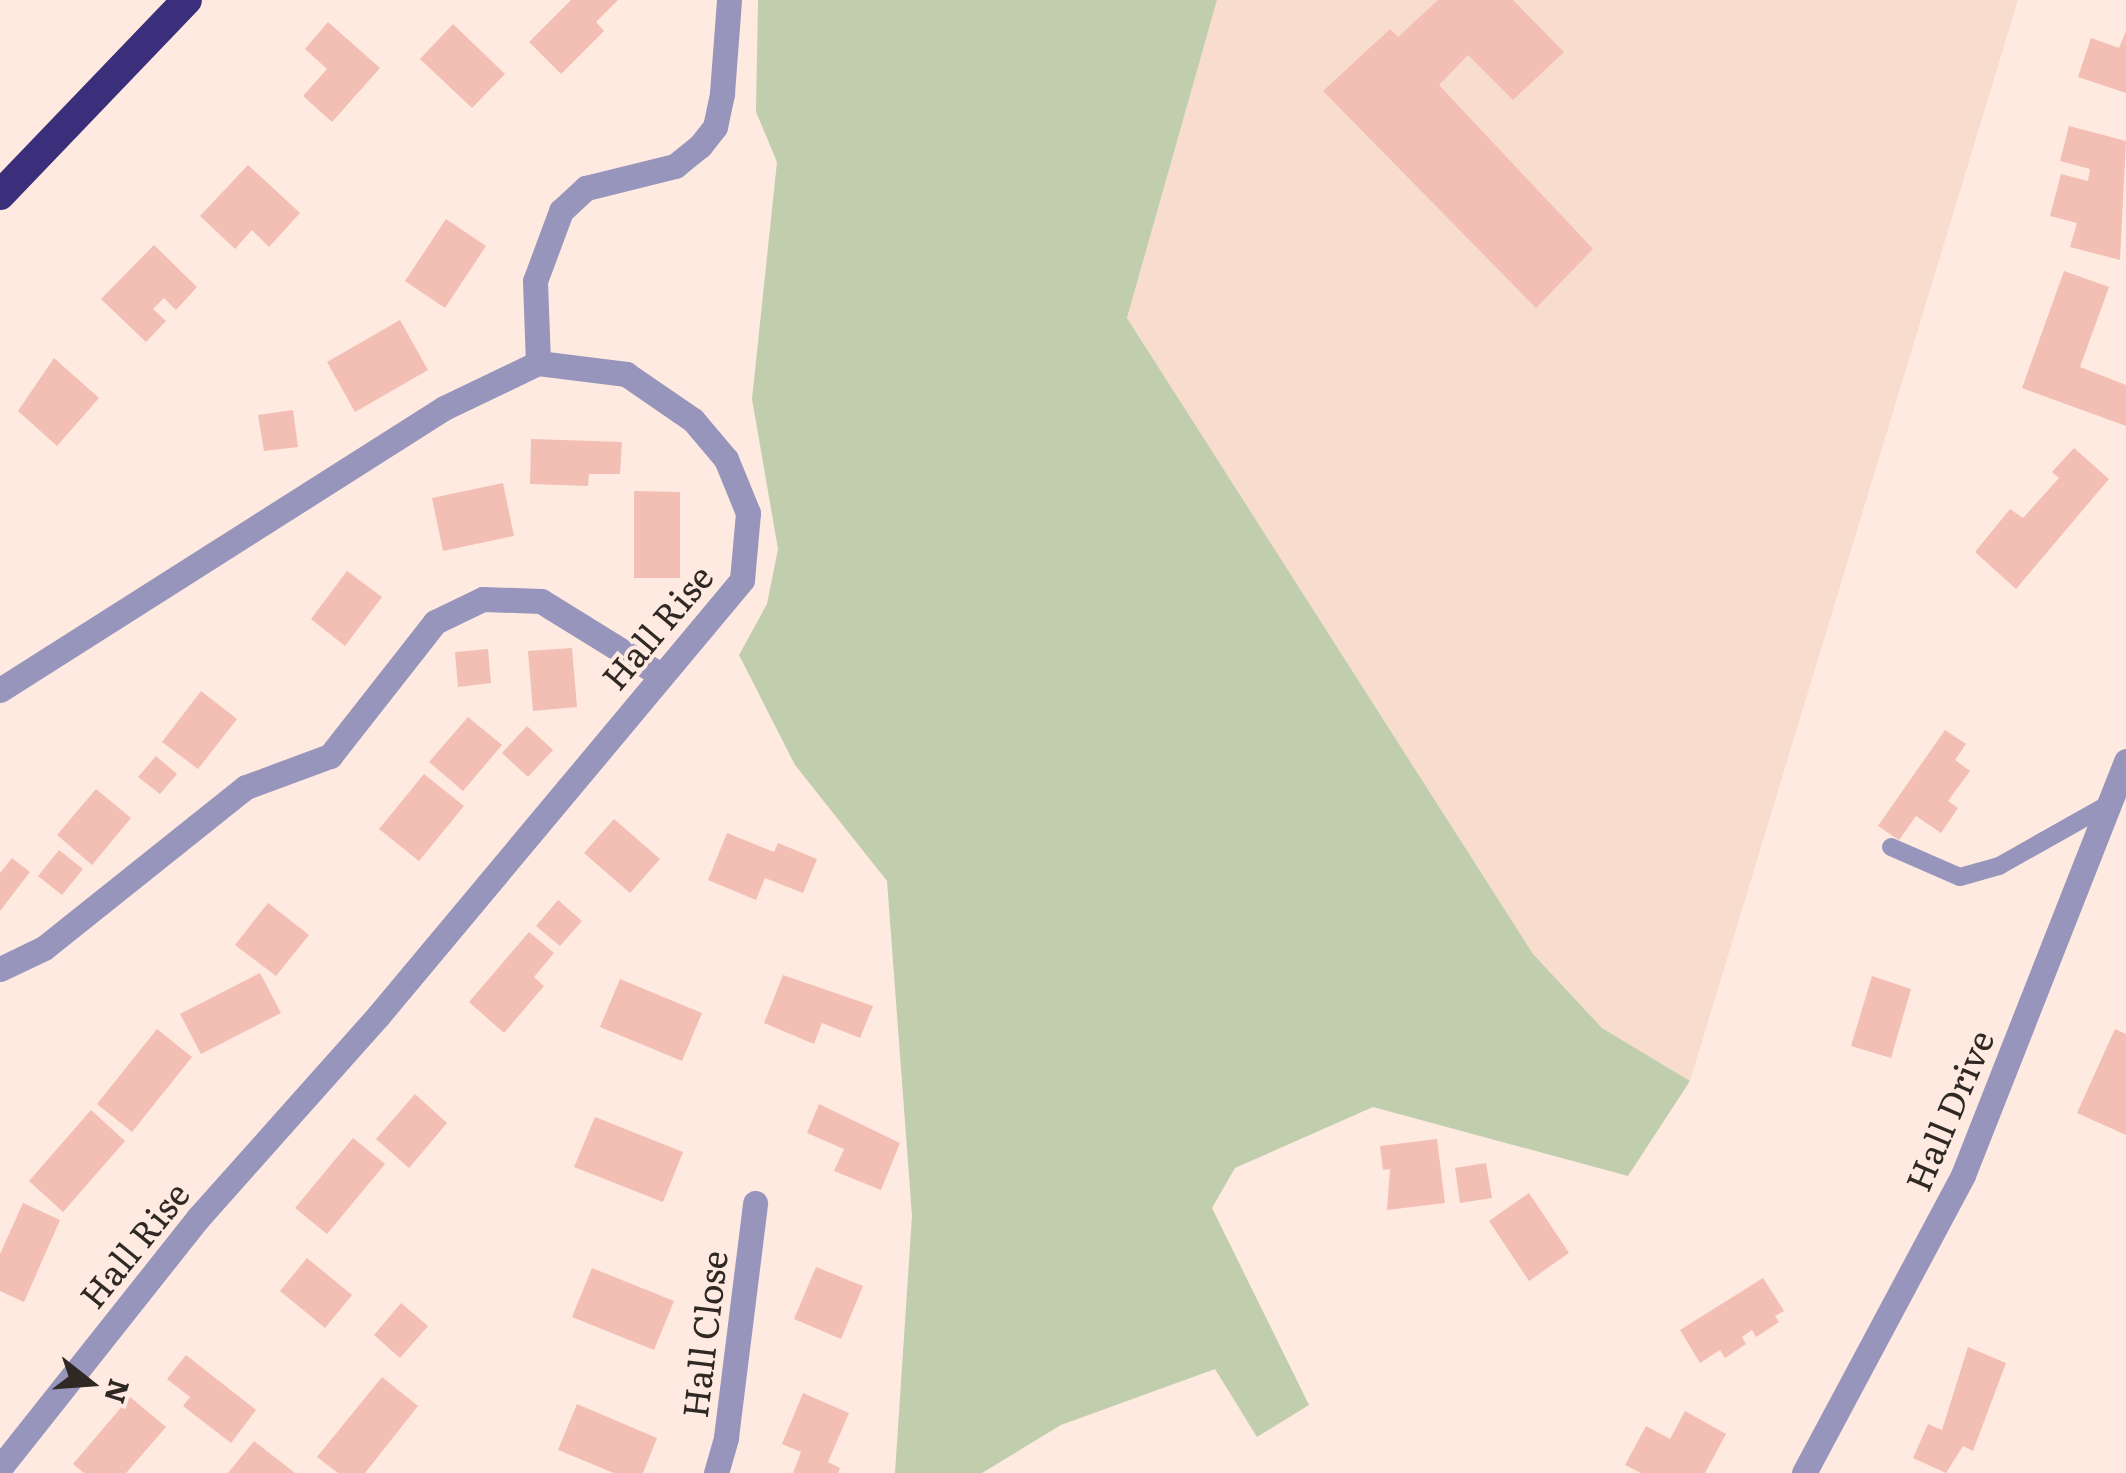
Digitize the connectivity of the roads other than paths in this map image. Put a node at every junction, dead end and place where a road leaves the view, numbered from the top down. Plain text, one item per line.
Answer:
1 (187, 0) edge
2 (729, 0) edge
3 (0, 195) edge
4 (538, 362) junction
5 (661, 675) junction
6 (0, 690) edge
7 (2126, 761) edge
8 (2109, 804) junction
9 (1892, 847) dead end
10 (0, 969) edge
11 (755, 1202) dead end
12 (0, 1468) edge
13 (716, 1473) edge
14 (1804, 1473) edge

1 - 3 highway
2 - 4 street
4 - 5 street, Hall Rise
4 - 6 street
5 - 10 street
5 - 12 street, Hall Rise
7 - 8 street, Hall Drive
8 - 9 lane
8 - 14 street, Hall Drive
11 - 13 street, Hall Close

